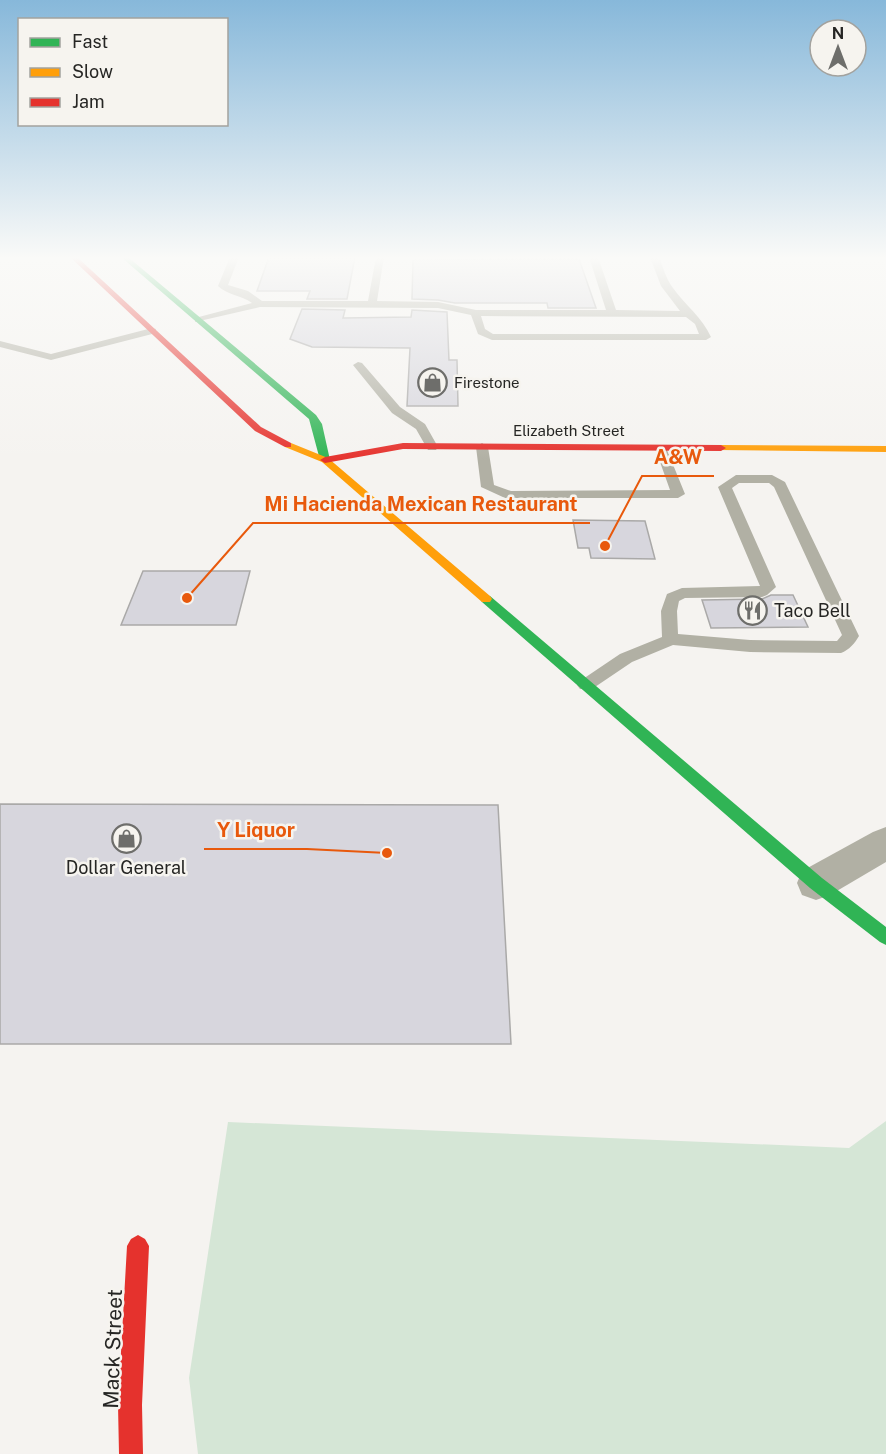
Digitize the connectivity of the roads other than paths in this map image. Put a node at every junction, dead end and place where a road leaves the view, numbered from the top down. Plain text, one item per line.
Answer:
1 (145, 325) edge
2 (205, 325) edge
3 (477, 325) edge
4 (700, 325) edge
5 (152, 331) junction
6 (0, 344) edge
7 (358, 365) dead end
8 (432, 447) junction
9 (482, 447) junction
10 (661, 448) junction
11 (886, 450) edge
12 (325, 460) junction
13 (670, 639) junction
14 (586, 684) junction
15 (886, 843) edge
16 (816, 883) junction
17 (886, 937) edge
18 (138, 1246) dead end
19 (131, 1454) edge

1 - 5 main road
2 - 12 main road
3 - 4 lane
5 - 6 lane
5 - 12 main road
7 - 8 lane
8 - 9 main road, Elizabeth Street
8 - 12 main road, Elizabeth Street
9 - 10 main road, Elizabeth Street
9 - 10 lane
10 - 11 main road, Elizabeth Street
12 - 14 main road
13 - 13 lane
13 - 14 lane
14 - 16 main road
15 - 16 street
16 - 17 main road
18 - 19 main road, Mack Street

